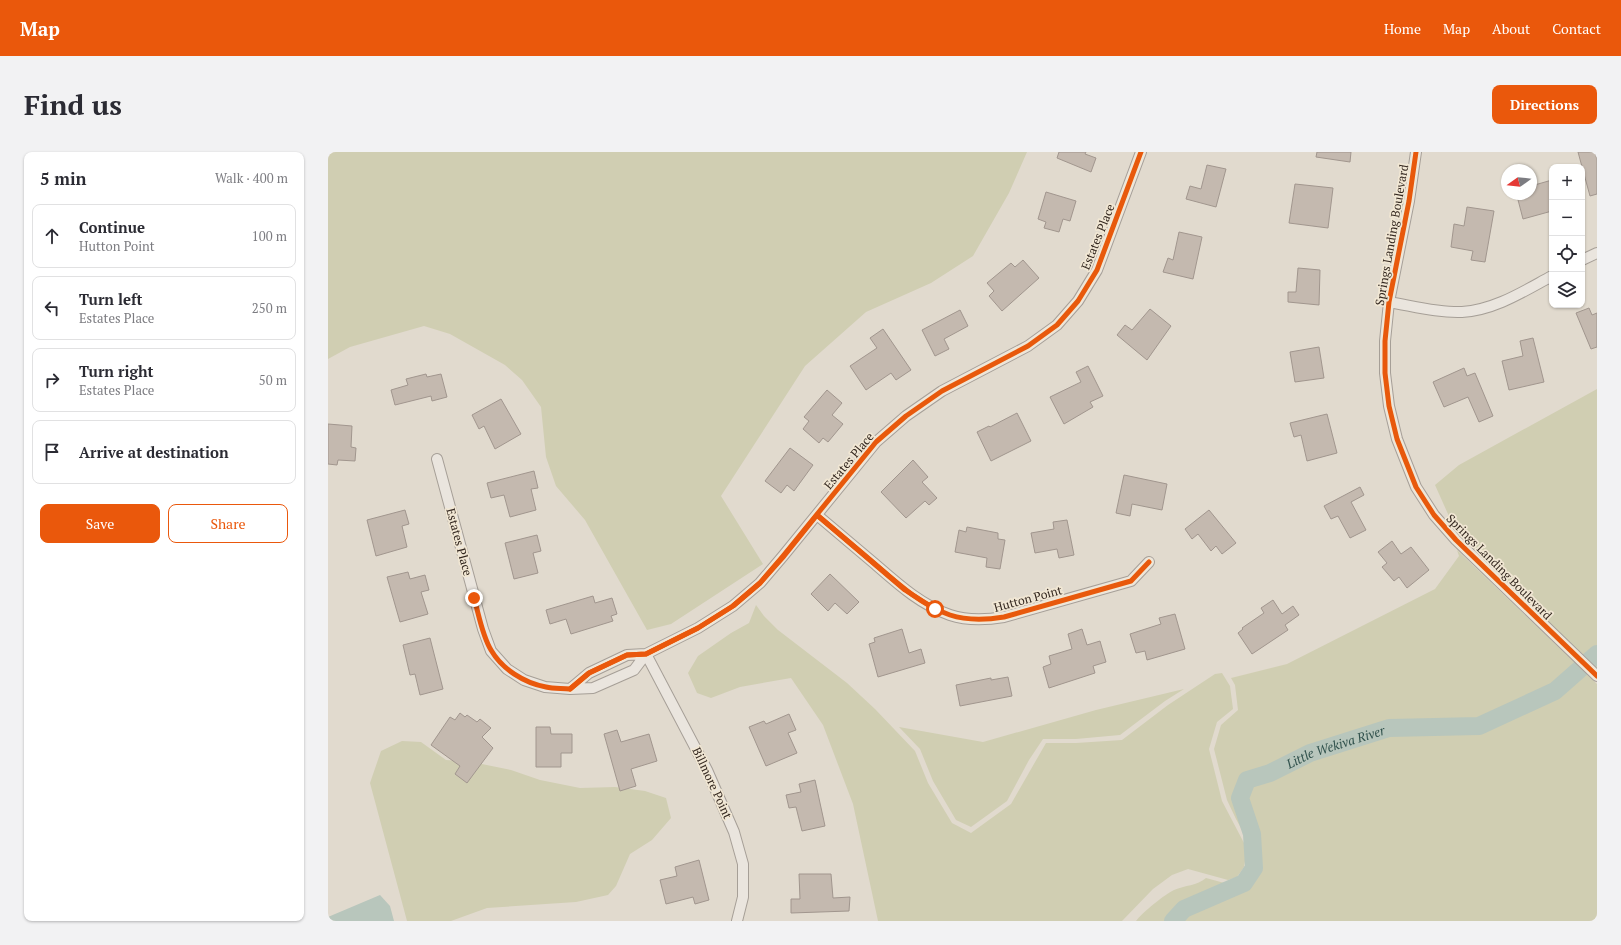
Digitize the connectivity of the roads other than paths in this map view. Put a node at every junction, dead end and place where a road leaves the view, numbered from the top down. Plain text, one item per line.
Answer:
1 (1141, 152) edge
2 (1416, 152) edge
3 (1597, 253) edge
4 (1585, 259) edge
5 (1549, 278) edge
6 (1389, 302) junction
7 (437, 459) dead end
8 (817, 515) junction
9 (1150, 562) dead end
10 (646, 654) junction
11 (1597, 676) edge
12 (570, 689) junction
13 (737, 921) edge

1 - 8 street, Estates Place
2 - 6 street, Springs Landing Boulevard
3 - 4 street
5 - 6 street
6 - 11 street, Springs Landing Boulevard
7 - 12 street, Estates Place
8 - 9 street, Hutton Point
8 - 10 street, Estates Place
10 - 12 street, Estates Place
10 - 12 street, Estates Place
10 - 13 street, Billmore Point

